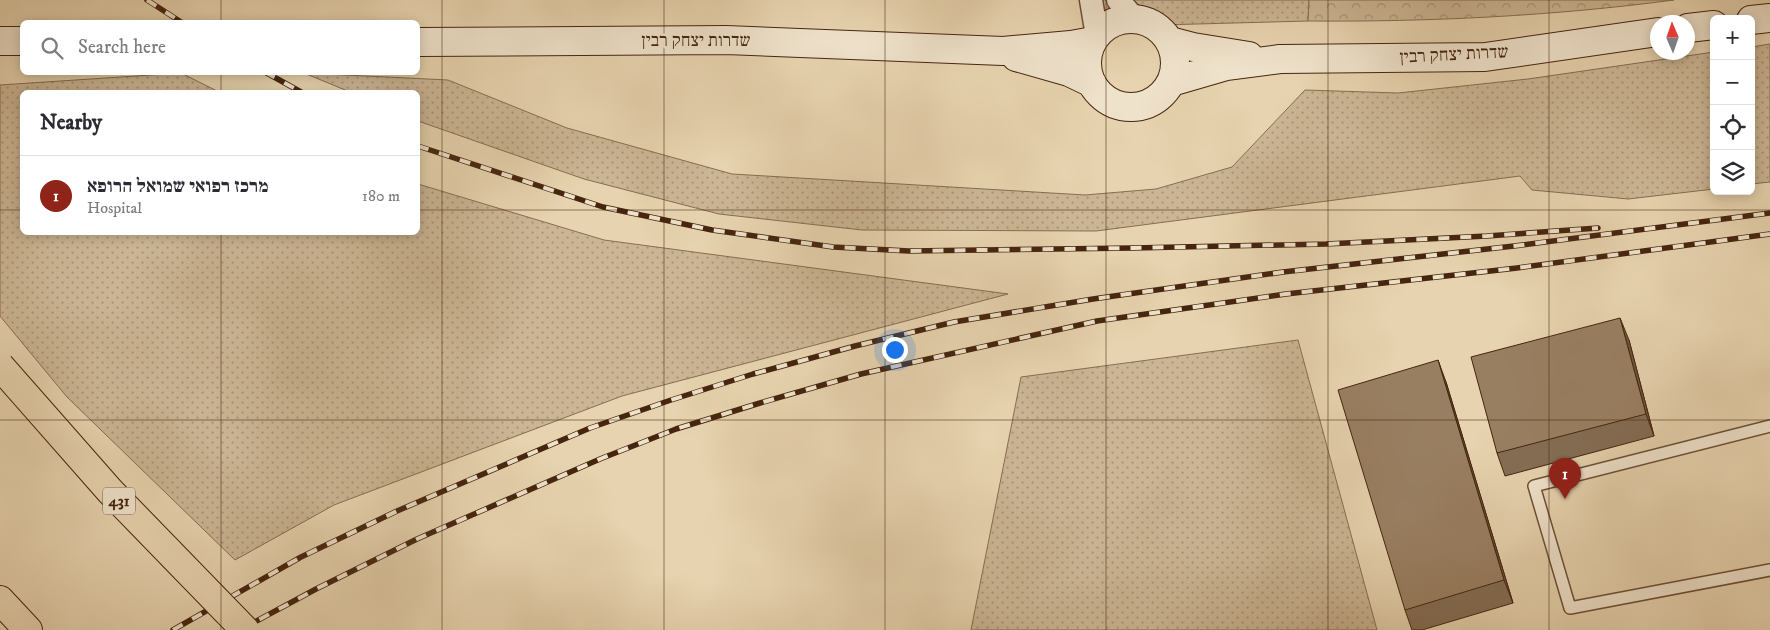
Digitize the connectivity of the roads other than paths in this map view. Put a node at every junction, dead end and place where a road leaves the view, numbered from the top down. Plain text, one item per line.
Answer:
1 (1091, 0) edge
2 (1127, 9) edge
3 (1770, 18) edge
4 (1755, 20) edge
5 (1710, 25) edge
6 (1695, 27) edge
7 (1650, 33) edge
8 (1095, 38) junction
9 (0, 41) edge
10 (20, 41) edge
11 (1170, 41) junction
12 (420, 42) edge
13 (975, 50) junction
14 (1280, 59) junction
15 (1171, 82) junction
16 (1092, 83) junction
17 (0, 366) edge
18 (1770, 426) edge
19 (1770, 570) edge
20 (0, 600) edge
21 (28, 630) edge
22 (245, 630) edge

1 - 8 street
2 - 8 main road, שדרות יצחק רבין
2 - 11 main road, שדרות יצחק רבין
3 - 4 main road
5 - 6 main road
7 - 14 main road, שדרות יצחק רבין
8 - 13 main road, שדרות יצחק רבין
8 - 16 main road
9 - 10 main road
11 - 14 main road, שדרות יצחק רבין
11 - 15 main road
12 - 13 main road, שדרות יצחק רבין
13 - 16 main road, שדרות יצחק רבין
14 - 15 main road, שדרות יצחק רבין
15 - 16 main road, שדרות יצחק רבין
17 - 22 highway, 431, bridge
18 - 19 lane
20 - 21 highway

